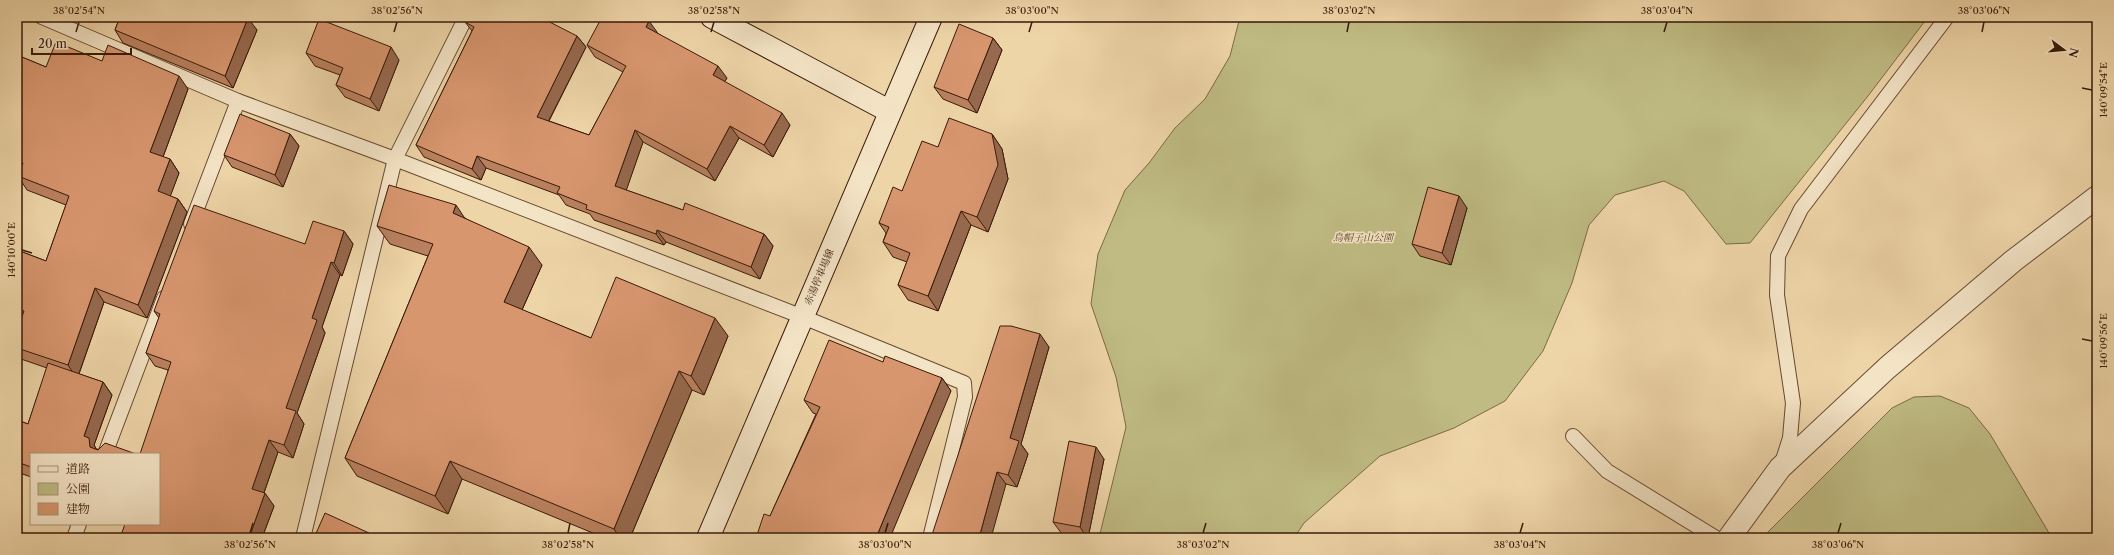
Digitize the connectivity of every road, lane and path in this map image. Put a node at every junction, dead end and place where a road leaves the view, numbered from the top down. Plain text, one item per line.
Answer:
1 (42, 17) edge
2 (466, 17) edge
3 (712, 17) edge
4 (931, 17) edge
5 (1947, 17) edge
6 (238, 101) junction
7 (889, 111) junction
8 (395, 159) junction
9 (2097, 197) edge
10 (188, 233) edge
11 (169, 285) edge
12 (803, 317) junction
13 (1573, 436) dead end
14 (105, 453) edge
15 (1780, 468) junction
16 (79, 525) edge
17 (74, 538) edge
18 (303, 538) edge
19 (708, 538) edge
20 (930, 538) edge
21 (1716, 538) edge
22 (1729, 538) edge

1 - 6 lane
2 - 8 lane
3 - 7 street
4 - 7 street, 赤湯停車場線
5 - 15 lane
6 - 8 lane
6 - 10 lane
7 - 12 street, 赤湯停車場線
8 - 12 lane
8 - 18 lane
9 - 15 street
11 - 14 lane
12 - 19 street, 赤湯停車場線
12 - 20 lane
13 - 21 lane
15 - 22 street
16 - 17 lane

